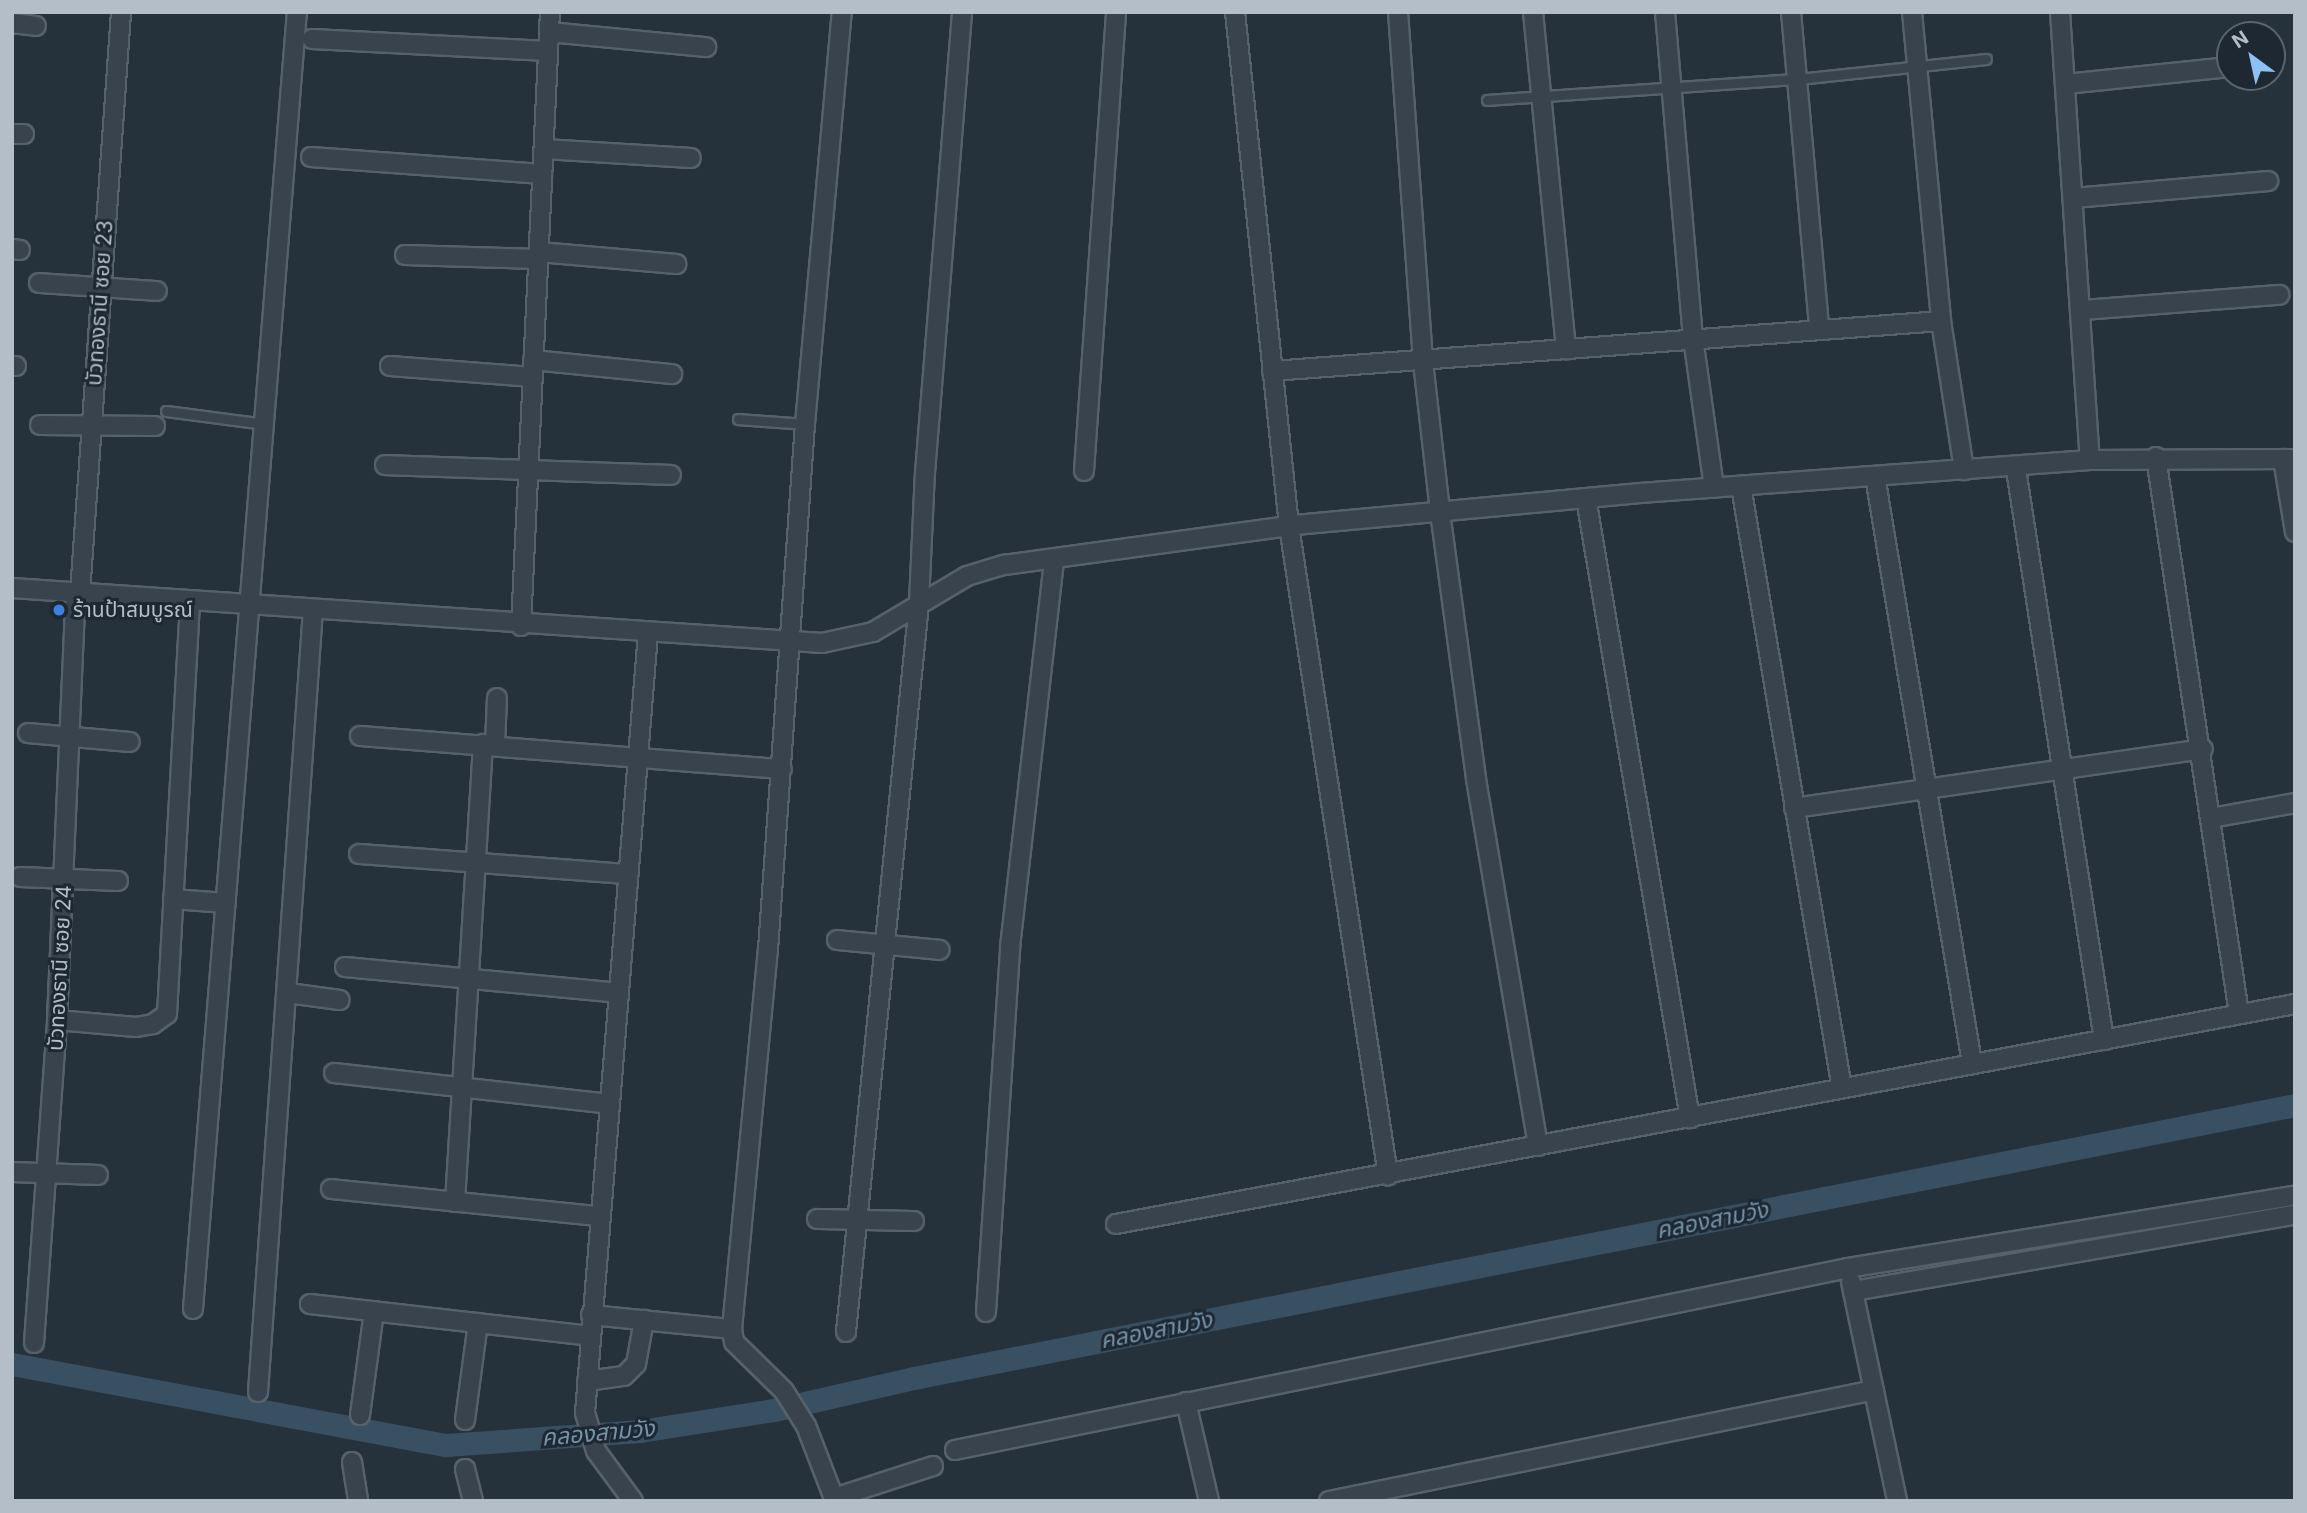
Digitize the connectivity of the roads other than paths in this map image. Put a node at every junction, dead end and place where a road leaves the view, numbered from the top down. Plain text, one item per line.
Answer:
1 (121, 12) edge
2 (297, 12) edge
3 (550, 12) edge
4 (842, 12) edge
5 (962, 12) edge
6 (1116, 12) edge
7 (1235, 12) edge
8 (1398, 12) edge
9 (1533, 12) edge
10 (1665, 12) edge
11 (1791, 12) edge
12 (1912, 12) edge
13 (2060, 12) edge
14 (12, 23) edge
15 (36, 26) dead end
16 (549, 32) junction
17 (312, 39) dead end
18 (706, 47) dead end
19 (548, 51) junction
20 (1986, 59) dead end
21 (1916, 66) junction
22 (2216, 68) edge
23 (1798, 79) junction
24 (2065, 84) junction
25 (1671, 85) junction
26 (1541, 96) junction
27 (1487, 100) dead end
28 (544, 149) junction
29 (311, 157) dead end
30 (691, 158) dead end
31 (542, 174) junction
32 (2268, 181) dead end
33 (2074, 198) junction
34 (405, 255) dead end
35 (538, 256) junction
36 (676, 264) dead end
37 (39, 283) dead end
38 (101, 288) junction
39 (157, 291) dead end
40 (2279, 295) dead end
41 (2082, 310) junction
42 (1941, 321) junction
43 (1819, 328) junction
44 (1693, 338) junction
45 (1566, 349) junction
46 (1423, 362) junction
47 (390, 366) dead end
48 (533, 369) junction
49 (1272, 370) junction
50 (672, 374) dead end
51 (161, 419) joint
52 (738, 419) dead end
53 (92, 423) junction
54 (267, 424) junction
55 (805, 424) junction
56 (40, 425) dead end
57 (2156, 457) junction
58 (2289, 459) edge
59 (2090, 460) junction
60 (385, 465) dead end
61 (527, 468) junction
62 (2016, 469) junction
63 (1964, 470) junction
64 (1084, 471) dead end
65 (671, 475) dead end
66 (1875, 476) junction
67 (1741, 486) junction
68 (1714, 488) junction
69 (1586, 498) junction
70 (1440, 512) junction
71 (1289, 526) junction
72 (2295, 531) edge
73 (1054, 559) junction
74 (12, 588) edge
75 (78, 593) junction
76 (190, 601) junction
77 (919, 603) junction
78 (253, 606) junction
79 (313, 610) junction
80 (521, 625) junction
81 (648, 633) junction
82 (789, 641) junction
83 (497, 698) dead end
84 (28, 733) dead end
85 (360, 736) dead end
86 (70, 737) junction
87 (130, 742) dead end
88 (489, 745) junction
89 (2203, 749) junction
90 (637, 755) junction
91 (2058, 767) junction
92 (782, 769) junction
93 (1924, 787) junction
94 (2295, 803) edge
95 (1794, 808) junction
96 (2211, 818) junction
97 (359, 854) dead end
98 (477, 863) junction
99 (627, 874) junction
100 (19, 877) dead end
101 (65, 880) junction
102 (118, 881) dead end
103 (173, 899) junction
104 (226, 903) junction
105 (837, 940) dead end
106 (886, 945) junction
107 (940, 950) dead end
108 (345, 967) dead end
109 (467, 979) junction
110 (288, 993) junction
111 (618, 993) junction
112 (340, 1000) dead end
113 (2295, 1004) edge
114 (2239, 1014) junction
115 (57, 1020) junction
116 (2104, 1040) junction
117 (1972, 1063) junction
118 (334, 1073) dead end
119 (462, 1088) junction
120 (1842, 1089) junction
121 (609, 1104) junction
122 (1690, 1118) junction
123 (1538, 1146) junction
124 (12, 1172) edge
125 (46, 1173) junction
126 (98, 1175) dead end
127 (1388, 1175) junction
128 (331, 1189) dead end
129 (2295, 1196) edge
130 (455, 1202) junction
131 (2295, 1215) edge
132 (599, 1216) junction
133 (817, 1219) dead end
134 (914, 1222) dead end
135 (858, 1223) junction
136 (1116, 1224) dead end
137 (1847, 1268) junction
138 (1853, 1291) junction
139 (310, 1304) dead end
140 (193, 1309) dead end
141 (374, 1311) junction
142 (986, 1312) dead end
143 (591, 1315) junction
144 (644, 1320) junction
145 (478, 1323) junction
146 (732, 1329) junction
147 (846, 1332) dead end
148 (590, 1336) junction
149 (34, 1343) dead end
150 (587, 1381) junction
151 (1874, 1390) junction
152 (258, 1392) dead end
153 (1186, 1402) junction
154 (360, 1415) dead end
155 (465, 1420) dead end
156 (955, 1450) dead end
157 (352, 1462) dead end
158 (933, 1466) dead end
159 (465, 1469) dead end
160 (834, 1499) edge
161 (358, 1501) edge
162 (473, 1501) edge
163 (633, 1501) edge
164 (1209, 1501) edge
165 (1329, 1501) edge
166 (1897, 1501) edge

1 - 38 street, บัวทองธานี ซอย 23
2 - 54 street
3 - 16 street
4 - 55 street
5 - 77 street
6 - 64 street
7 - 49 street
8 - 46 street
9 - 26 street
10 - 25 street
11 - 23 street
12 - 21 street
13 - 24 street
14 - 15 street
16 - 18 street
16 - 19 street
17 - 19 street
19 - 28 street
20 - 21 lane
21 - 23 lane
21 - 42 street
22 - 24 street
23 - 25 lane
23 - 43 street
24 - 33 street
25 - 26 lane
25 - 44 street
26 - 27 lane
26 - 45 street
28 - 30 street
28 - 31 street
29 - 31 street
31 - 35 street
32 - 33 street
33 - 41 street
34 - 35 street
35 - 36 street
35 - 48 street
37 - 38 street
38 - 39 street
38 - 53 street, บัวทองธานี ซอย 23
40 - 41 street
41 - 59 street
42 - 43 street
42 - 63 street
43 - 44 street
44 - 45 street
44 - 68 street
45 - 46 street
46 - 49 street
46 - 70 street
47 - 48 street
48 - 50 street
48 - 61 street
49 - 71 street
51 - 53 street
51 - 54 lane
52 - 55 lane
53 - 56 street
53 - 75 street, บัวทองธานี ซอย 23
54 - 78 street
55 - 82 street
57 - 58 street
57 - 59 street
57 - 89 street
58 - 72 street
59 - 62 street
60 - 61 street
61 - 65 street
61 - 80 street
62 - 63 street
62 - 91 street
63 - 66 street
66 - 67 street
66 - 93 street
67 - 68 street
67 - 95 street
68 - 69 street
69 - 70 street
69 - 122 street
70 - 71 street
70 - 123 street
71 - 73 street
71 - 127 street
73 - 77 street
73 - 142 street
74 - 75 street
75 - 76 street
75 - 86 street, บัวทองธานี ซอย 24
76 - 78 street
76 - 103 street
77 - 82 street
77 - 106 street
78 - 79 street
78 - 104 street
79 - 80 street
79 - 110 street
80 - 81 street
81 - 82 street
81 - 90 street
82 - 92 street
83 - 88 street
84 - 86 street
85 - 88 street
86 - 87 street
86 - 101 street, บัวทองธานี ซอย 24
88 - 90 street
88 - 98 street
89 - 91 street
89 - 96 street
90 - 92 street
90 - 99 street
91 - 93 street
91 - 116 street
92 - 146 street
93 - 95 street
93 - 117 street
94 - 96 street
95 - 120 street
96 - 114 street
97 - 98 street
98 - 99 street
98 - 109 street
99 - 111 street
100 - 101 street
101 - 102 street
101 - 115 street, บัวทองธานี ซอย 24
103 - 104 street
103 - 115 street
104 - 140 street
105 - 106 street
106 - 107 street
106 - 135 street
108 - 109 street
109 - 111 street
109 - 119 street
110 - 112 street
110 - 152 street
111 - 121 street
113 - 114 street
114 - 116 street
115 - 125 street, บัวทองธานี ซอย 24
116 - 117 street
117 - 120 street
118 - 119 street
119 - 121 street
119 - 130 street
120 - 122 street
121 - 132 street
122 - 123 street
123 - 127 street
124 - 125 street
125 - 126 street
125 - 149 street, บัวทองธานี ซอย 24
127 - 136 street
128 - 130 street
129 - 137 street
130 - 132 street
131 - 138 street
132 - 143 street
133 - 135 street
134 - 135 street
135 - 147 street
137 - 138 street
137 - 153 street
138 - 151 street
139 - 141 street
141 - 145 street
141 - 154 street
143 - 144 street
143 - 148 street
144 - 146 street
144 - 150 street
145 - 148 street
145 - 155 street
146 - 160 street
148 - 150 street
150 - 163 street
151 - 165 street
151 - 166 street
153 - 156 street
153 - 164 street
157 - 161 street
158 - 160 street
159 - 162 street

